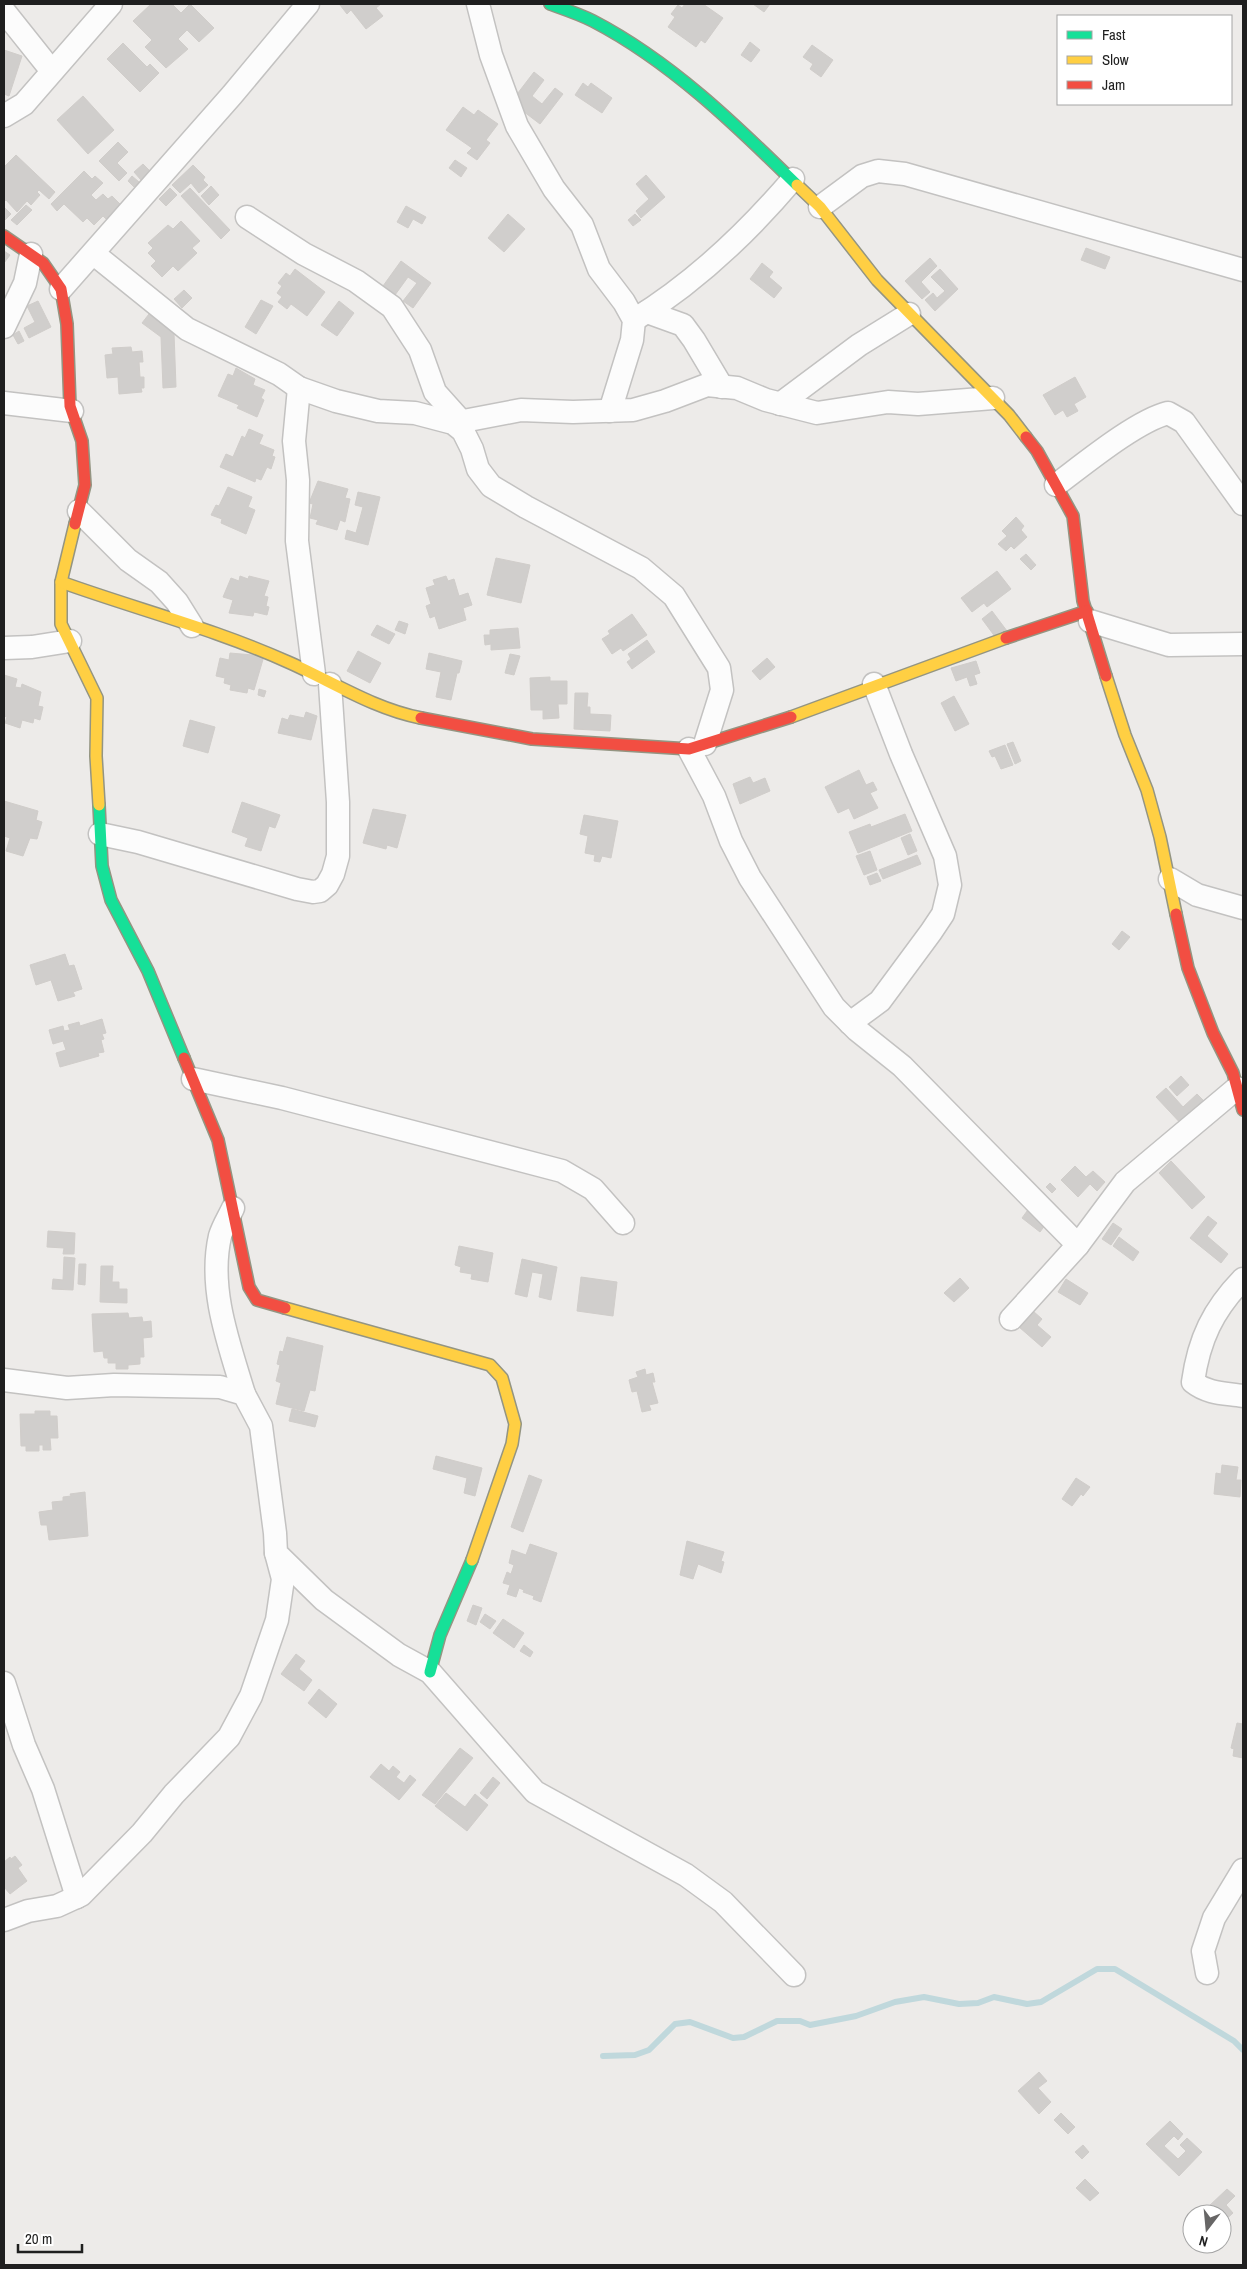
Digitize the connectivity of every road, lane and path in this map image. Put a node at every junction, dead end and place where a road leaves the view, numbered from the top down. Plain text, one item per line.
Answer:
1 (111, 4) edge
2 (308, 4) edge
3 (478, 4) edge
4 (550, 4) edge
5 (4, 11) edge
6 (52, 70) junction
7 (4, 116) edge
8 (793, 179) junction
9 (820, 207) junction
10 (247, 217) dead end
11 (4, 236) edge
12 (30, 254) junction
13 (94, 254) junction
14 (1243, 270) edge
15 (62, 289) junction
16 (909, 314) junction
17 (641, 316) junction
18 (4, 327) edge
19 (722, 387) junction
20 (299, 388) junction
21 (993, 398) junction
22 (4, 403) edge
23 (780, 404) junction
24 (610, 410) junction
25 (72, 411) junction
26 (457, 422) junction
27 (1199, 442) junction
28 (1243, 475) edge
29 (1056, 485) junction
30 (1243, 504) edge
31 (79, 511) junction
32 (61, 582) junction
33 (1089, 616) junction
34 (192, 626) junction
35 (70, 641) junction
36 (1243, 644) edge
37 (4, 648) edge
38 (322, 679) junction
39 (874, 684) junction
40 (697, 747) junction
41 (100, 834) junction
42 (1170, 879) junction
43 (1243, 908) edge
44 (850, 1023) junction
45 (193, 1079) junction
46 (1237, 1088) junction
47 (1243, 1110) edge
48 (233, 1208) junction
49 (623, 1223) dead end
50 (1078, 1245) junction
51 (1243, 1279) edge
52 (1011, 1319) dead end
53 (4, 1380) edge
54 (244, 1394) junction
55 (1243, 1396) edge
56 (276, 1553) junction
57 (430, 1672) junction
58 (4, 1683) edge
59 (1243, 1870) edge
60 (77, 1897) junction
61 (4, 1920) edge
62 (1207, 1973) dead end
63 (794, 1974) dead end

1 - 6 street
2 - 13 street
3 - 17 street
4 - 8 street
5 - 6 street
6 - 7 street
8 - 9 street
8 - 17 street
9 - 14 street
9 - 16 street
10 - 26 street
11 - 12 street
12 - 15 street
12 - 18 street
13 - 15 street
13 - 20 street
15 - 25 street
16 - 21 street
16 - 23 street
17 - 19 street
17 - 24 street
19 - 23 street
19 - 24 street
20 - 26 street
20 - 38 street
21 - 23 street
21 - 29 street
22 - 25 street
24 - 26 street
25 - 31 street
26 - 40 street
27 - 28 street
27 - 29 street
27 - 30 street
29 - 33 street
31 - 32 street
31 - 34 street
32 - 34 street
32 - 35 street
33 - 36 street
33 - 39 street
33 - 42 street
34 - 38 street
35 - 37 street
35 - 41 street
38 - 40 street
38 - 41 street
39 - 40 street
39 - 44 street
40 - 44 street
41 - 45 street
42 - 43 street
42 - 46 street
44 - 50 street
45 - 48 street
45 - 49 street
46 - 47 street
46 - 50 street
48 - 54 street
48 - 57 street
50 - 52 street
51 - 55 street
53 - 54 street
54 - 56 street
56 - 57 street
56 - 60 street
57 - 63 street
58 - 60 street
59 - 62 street
60 - 61 street

